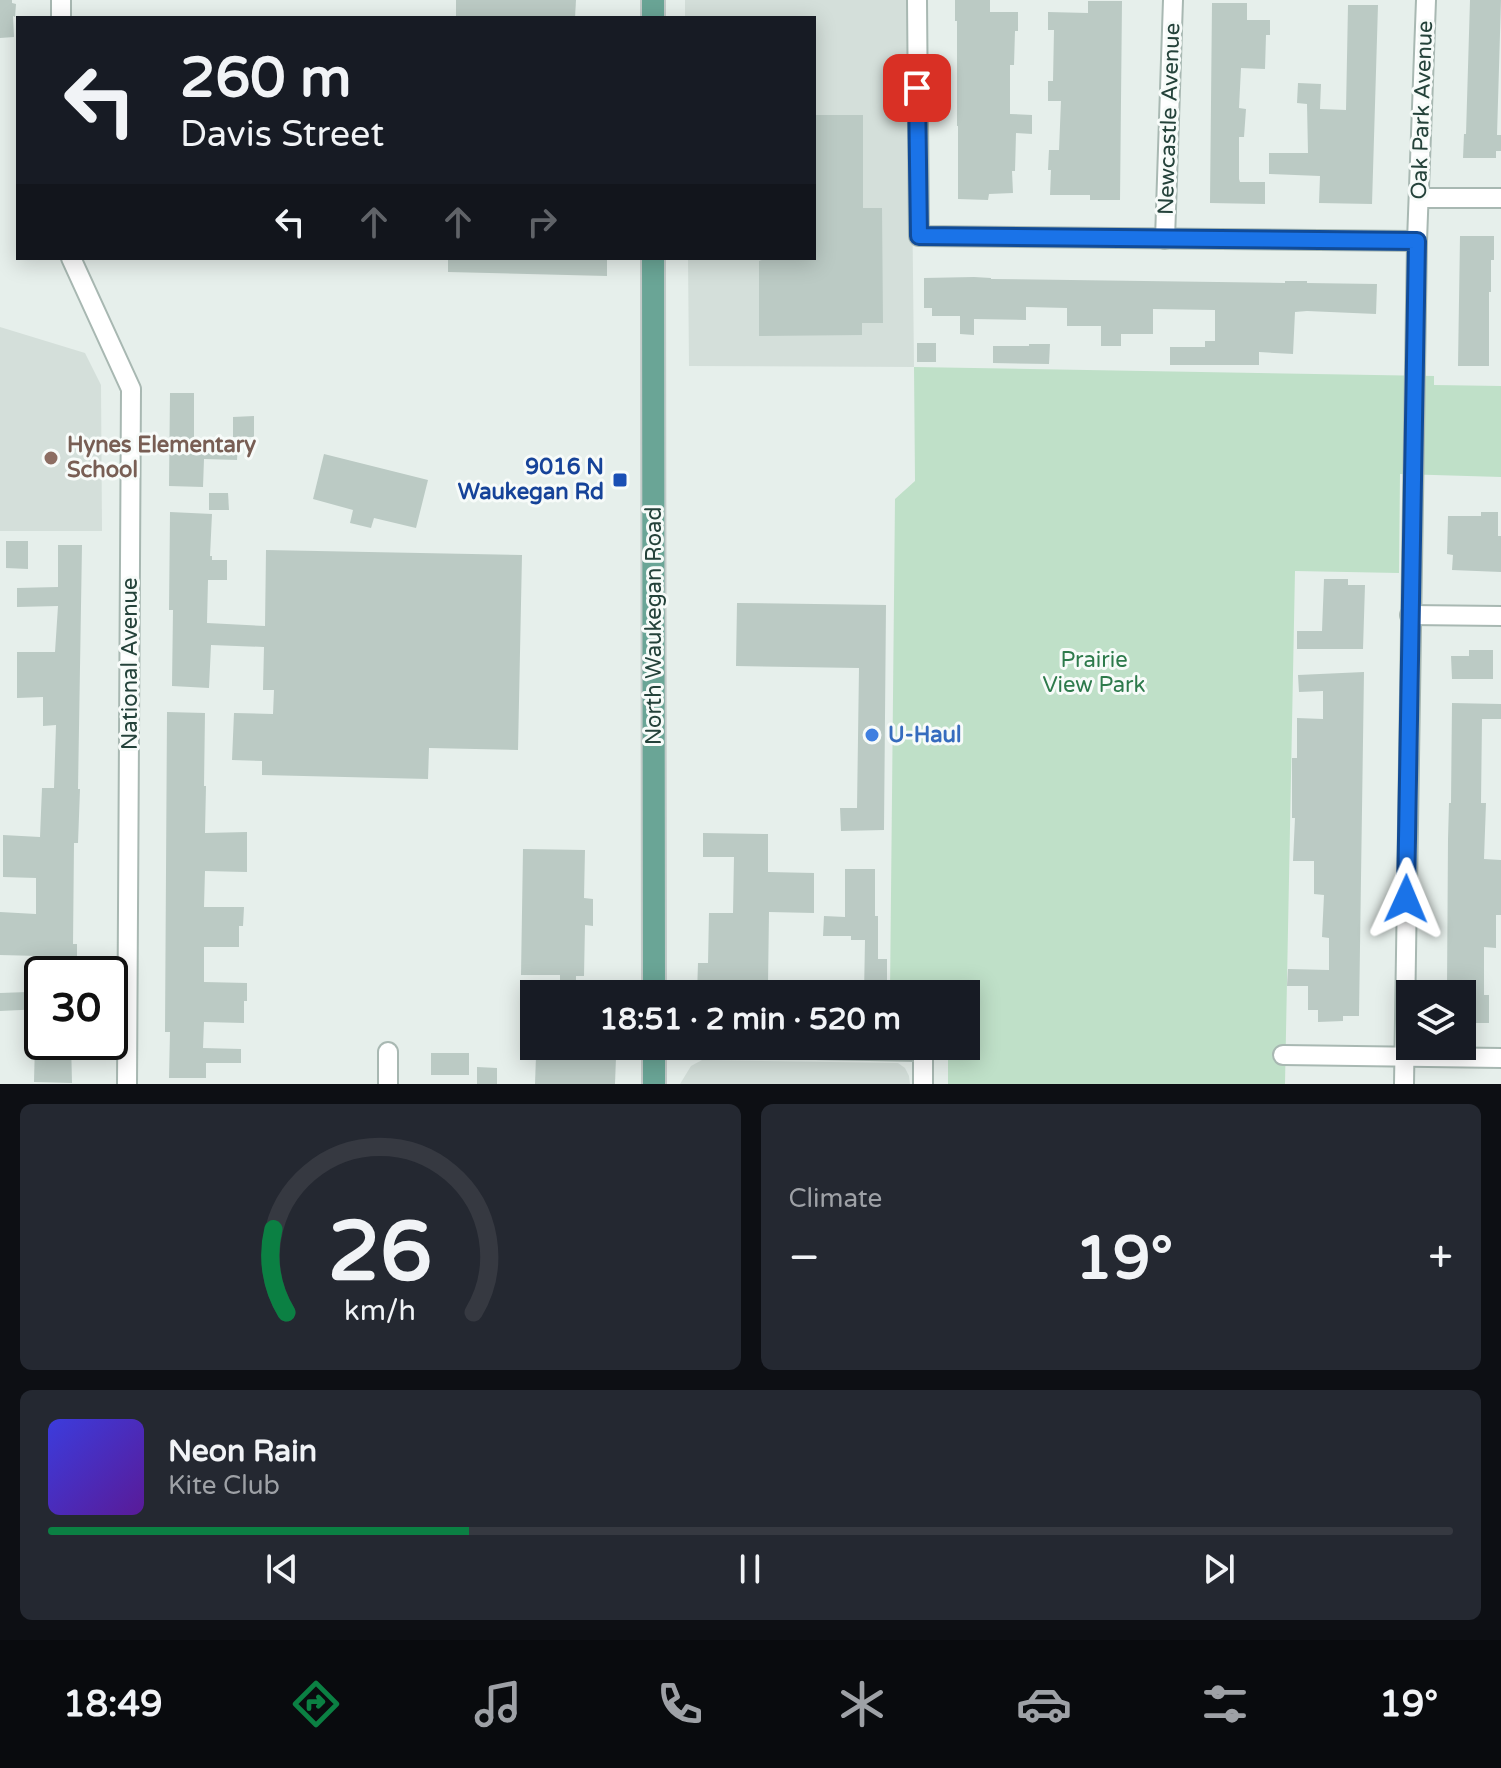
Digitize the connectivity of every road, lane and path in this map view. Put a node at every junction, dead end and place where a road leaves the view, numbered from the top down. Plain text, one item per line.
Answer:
1 (917, 0) edge
2 (1173, 0) edge
3 (1426, 0) edge
4 (1419, 198) junction
5 (1501, 198) edge
6 (1165, 239) junction
7 (1417, 241) junction
8 (72, 260) edge
9 (653, 260) edge
10 (1410, 615) junction
11 (1501, 616) edge
12 (654, 980) edge
13 (1405, 980) edge
14 (388, 1052) dead end
15 (1283, 1055) dead end
16 (1396, 1057) edge
17 (1476, 1058) edge
18 (1501, 1058) edge
19 (654, 1060) edge
20 (923, 1060) edge
21 (1404, 1060) edge
22 (127, 1084) edge
23 (388, 1084) edge
24 (654, 1084) edge
25 (923, 1084) edge
26 (1404, 1084) edge

1 - 6 street
2 - 6 street, Newcastle Avenue
3 - 4 street, Oak Park Avenue
4 - 5 street
4 - 7 street, Oak Park Avenue
6 - 7 street
7 - 10 street, Oak Park Avenue
8 - 22 street, National Avenue
9 - 12 main road, North Waukegan Road
10 - 11 street
10 - 13 street, Oak Park Avenue
14 - 23 street
15 - 16 street
17 - 18 street
19 - 24 main road
20 - 25 street
21 - 26 street, Oak Park Avenue

